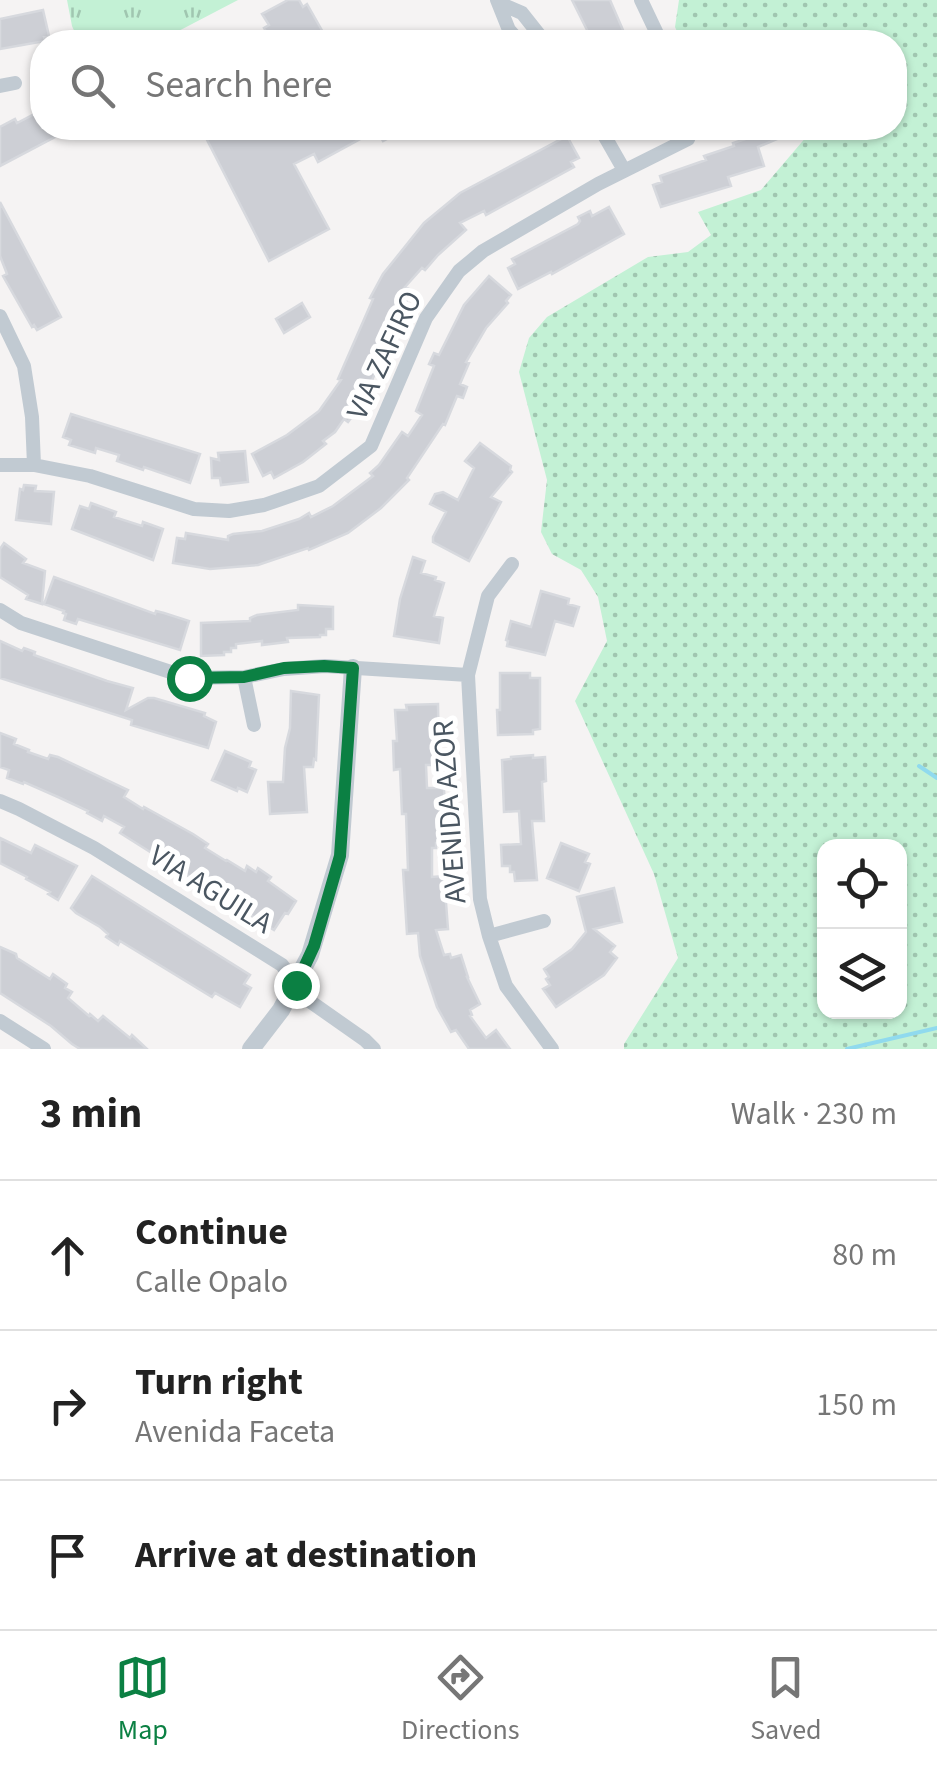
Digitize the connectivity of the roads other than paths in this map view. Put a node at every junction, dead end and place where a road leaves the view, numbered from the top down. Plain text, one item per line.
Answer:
1 (640, 0) edge
2 (498, 2) edge
3 (509, 30) edge
4 (535, 30) edge
5 (656, 30) edge
6 (607, 140) edge
7 (686, 140) edge
8 (624, 170) junction
9 (0, 316) edge
10 (0, 464) edge
11 (34, 464) junction
12 (512, 564) dead end
13 (0, 610) edge
14 (353, 668) junction
15 (468, 676) junction
16 (244, 677) junction
17 (254, 725) dead end
18 (0, 801) edge
19 (544, 921) dead end
20 (489, 936) junction
21 (296, 985) junction
22 (0, 1021) edge
23 (44, 1049) edge
24 (250, 1049) edge
25 (374, 1049) edge
26 (552, 1049) edge

1 - 5 street
2 - 3 street
2 - 4 street
6 - 8 street
7 - 8 street, VIA ZAFIRO
8 - 11 street, VIA ZAFIRO
9 - 11 street
10 - 11 street, VIA ZAFIRO
12 - 15 street, AVENIDA AZOR
13 - 16 street
14 - 15 street
14 - 16 street
14 - 21 street
15 - 20 street, AVENIDA AZOR
16 - 17 street
18 - 21 street, VIA AGUILA
19 - 20 street
20 - 26 street, AVENIDA AZOR
21 - 24 street
21 - 25 street, VIA AGUILA
22 - 23 street

